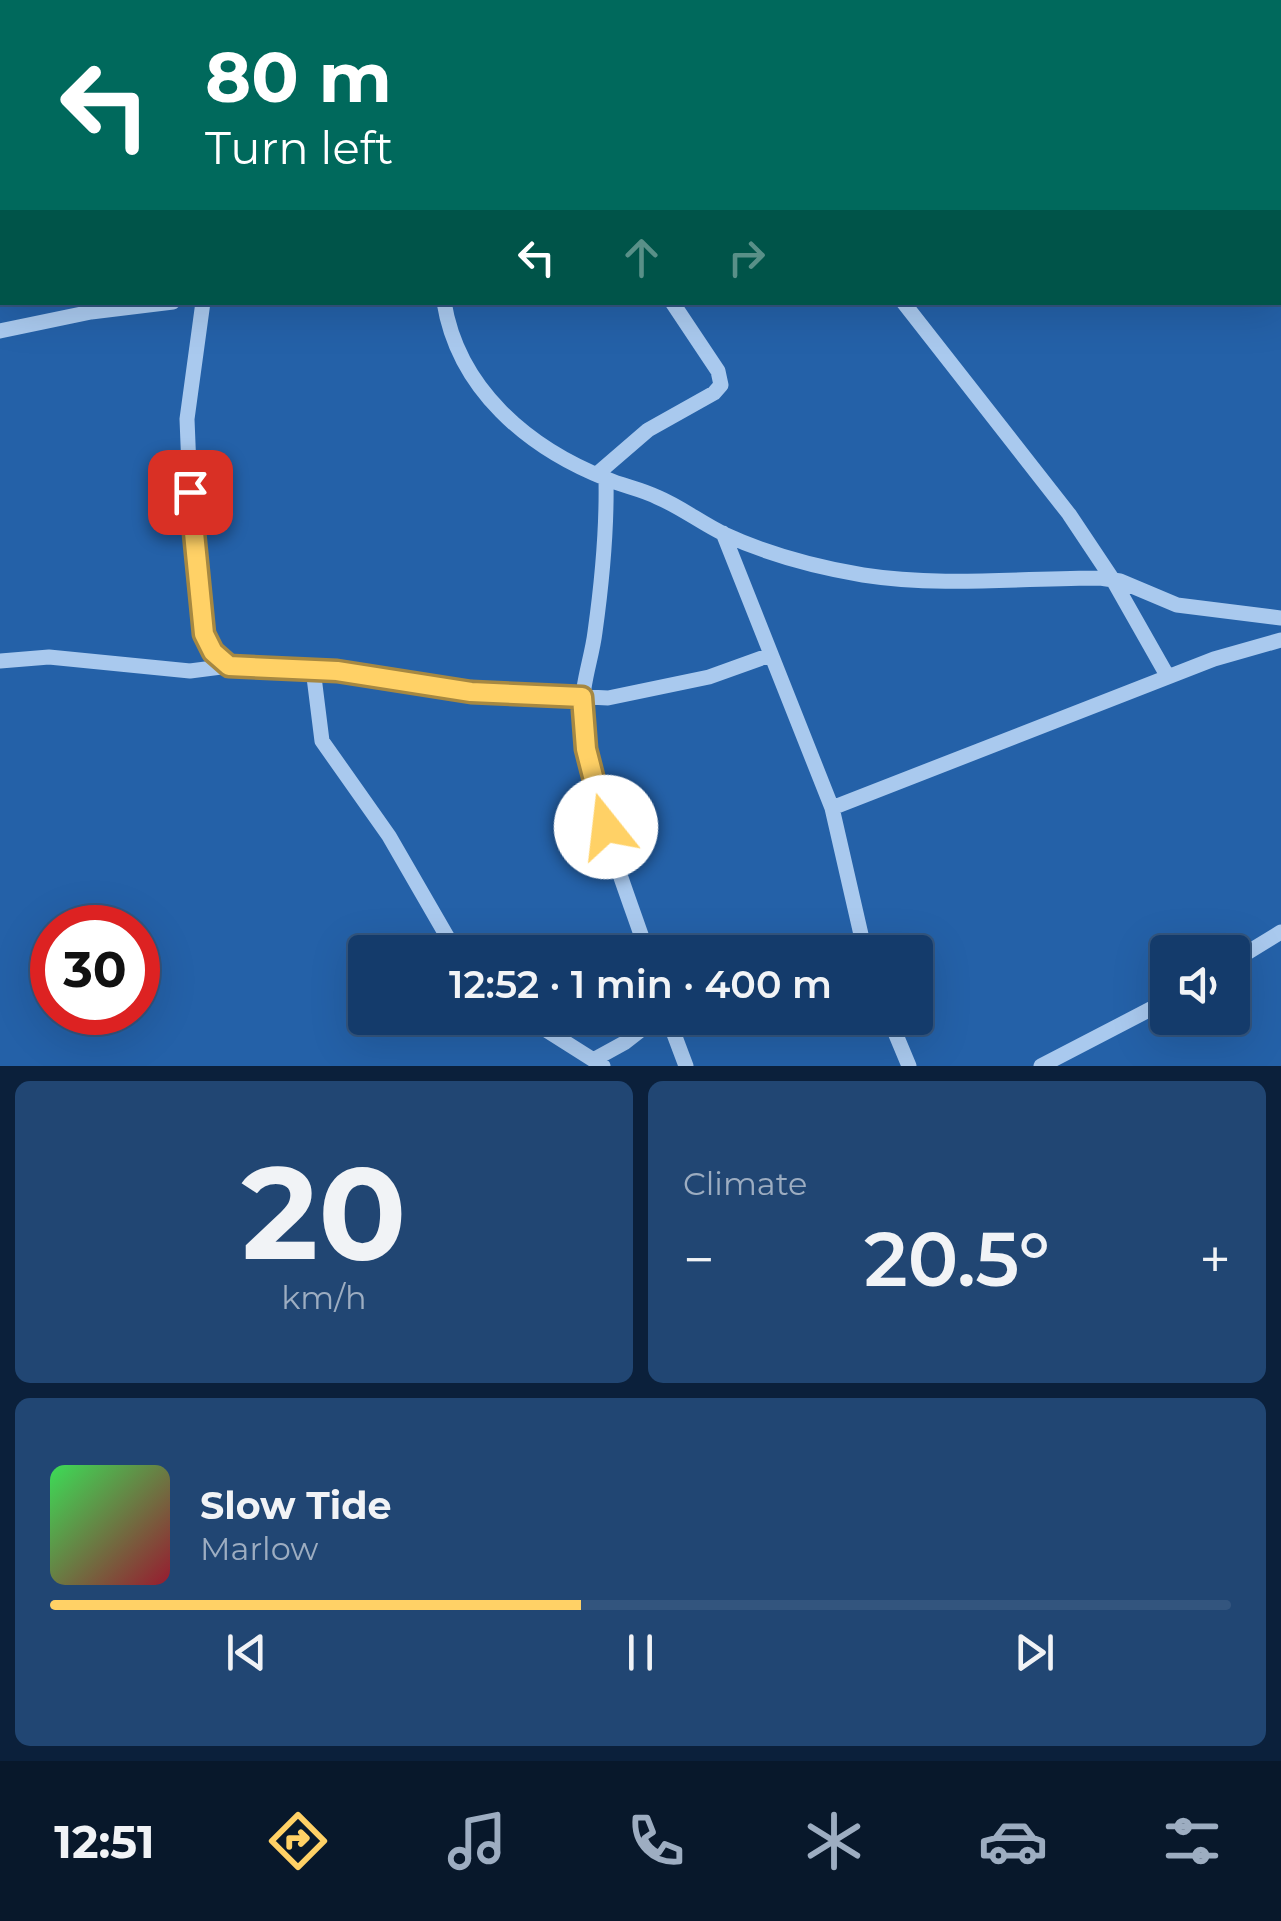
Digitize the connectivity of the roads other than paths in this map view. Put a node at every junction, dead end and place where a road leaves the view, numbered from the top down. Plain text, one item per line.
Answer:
1 (149, 305) edge
2 (202, 305) edge
3 (444, 305) edge
4 (674, 305) edge
5 (905, 305) edge
6 (0, 332) edge
7 (602, 477) junction
8 (723, 533) junction
9 (1113, 580) junction
10 (1281, 618) edge
11 (1281, 640) edge
12 (770, 655) junction
13 (0, 661) edge
14 (229, 666) junction
15 (314, 669) junction
16 (1168, 677) junction
17 (582, 697) junction
18 (832, 808) junction
19 (1281, 932) edge
20 (446, 935) edge
21 (642, 935) edge
22 (861, 935) edge
23 (1250, 951) edge
24 (1150, 1009) edge
25 (554, 1035) edge
26 (634, 1035) edge
27 (674, 1035) edge
28 (896, 1035) edge
29 (598, 1063) edge
30 (686, 1066) edge
31 (909, 1066) edge
32 (1041, 1066) edge

1 - 6 street
2 - 14 street
3 - 7 street
4 - 7 street
5 - 9 street
7 - 8 street
7 - 17 street
8 - 9 street
8 - 12 street
9 - 10 street
9 - 16 street
11 - 16 street
12 - 17 street
12 - 18 street
13 - 14 street
14 - 15 street
15 - 17 street
15 - 20 street
16 - 18 street
17 - 21 street
18 - 22 street
19 - 23 street
24 - 32 street
25 - 29 street
26 - 29 street
27 - 30 street
28 - 31 street

